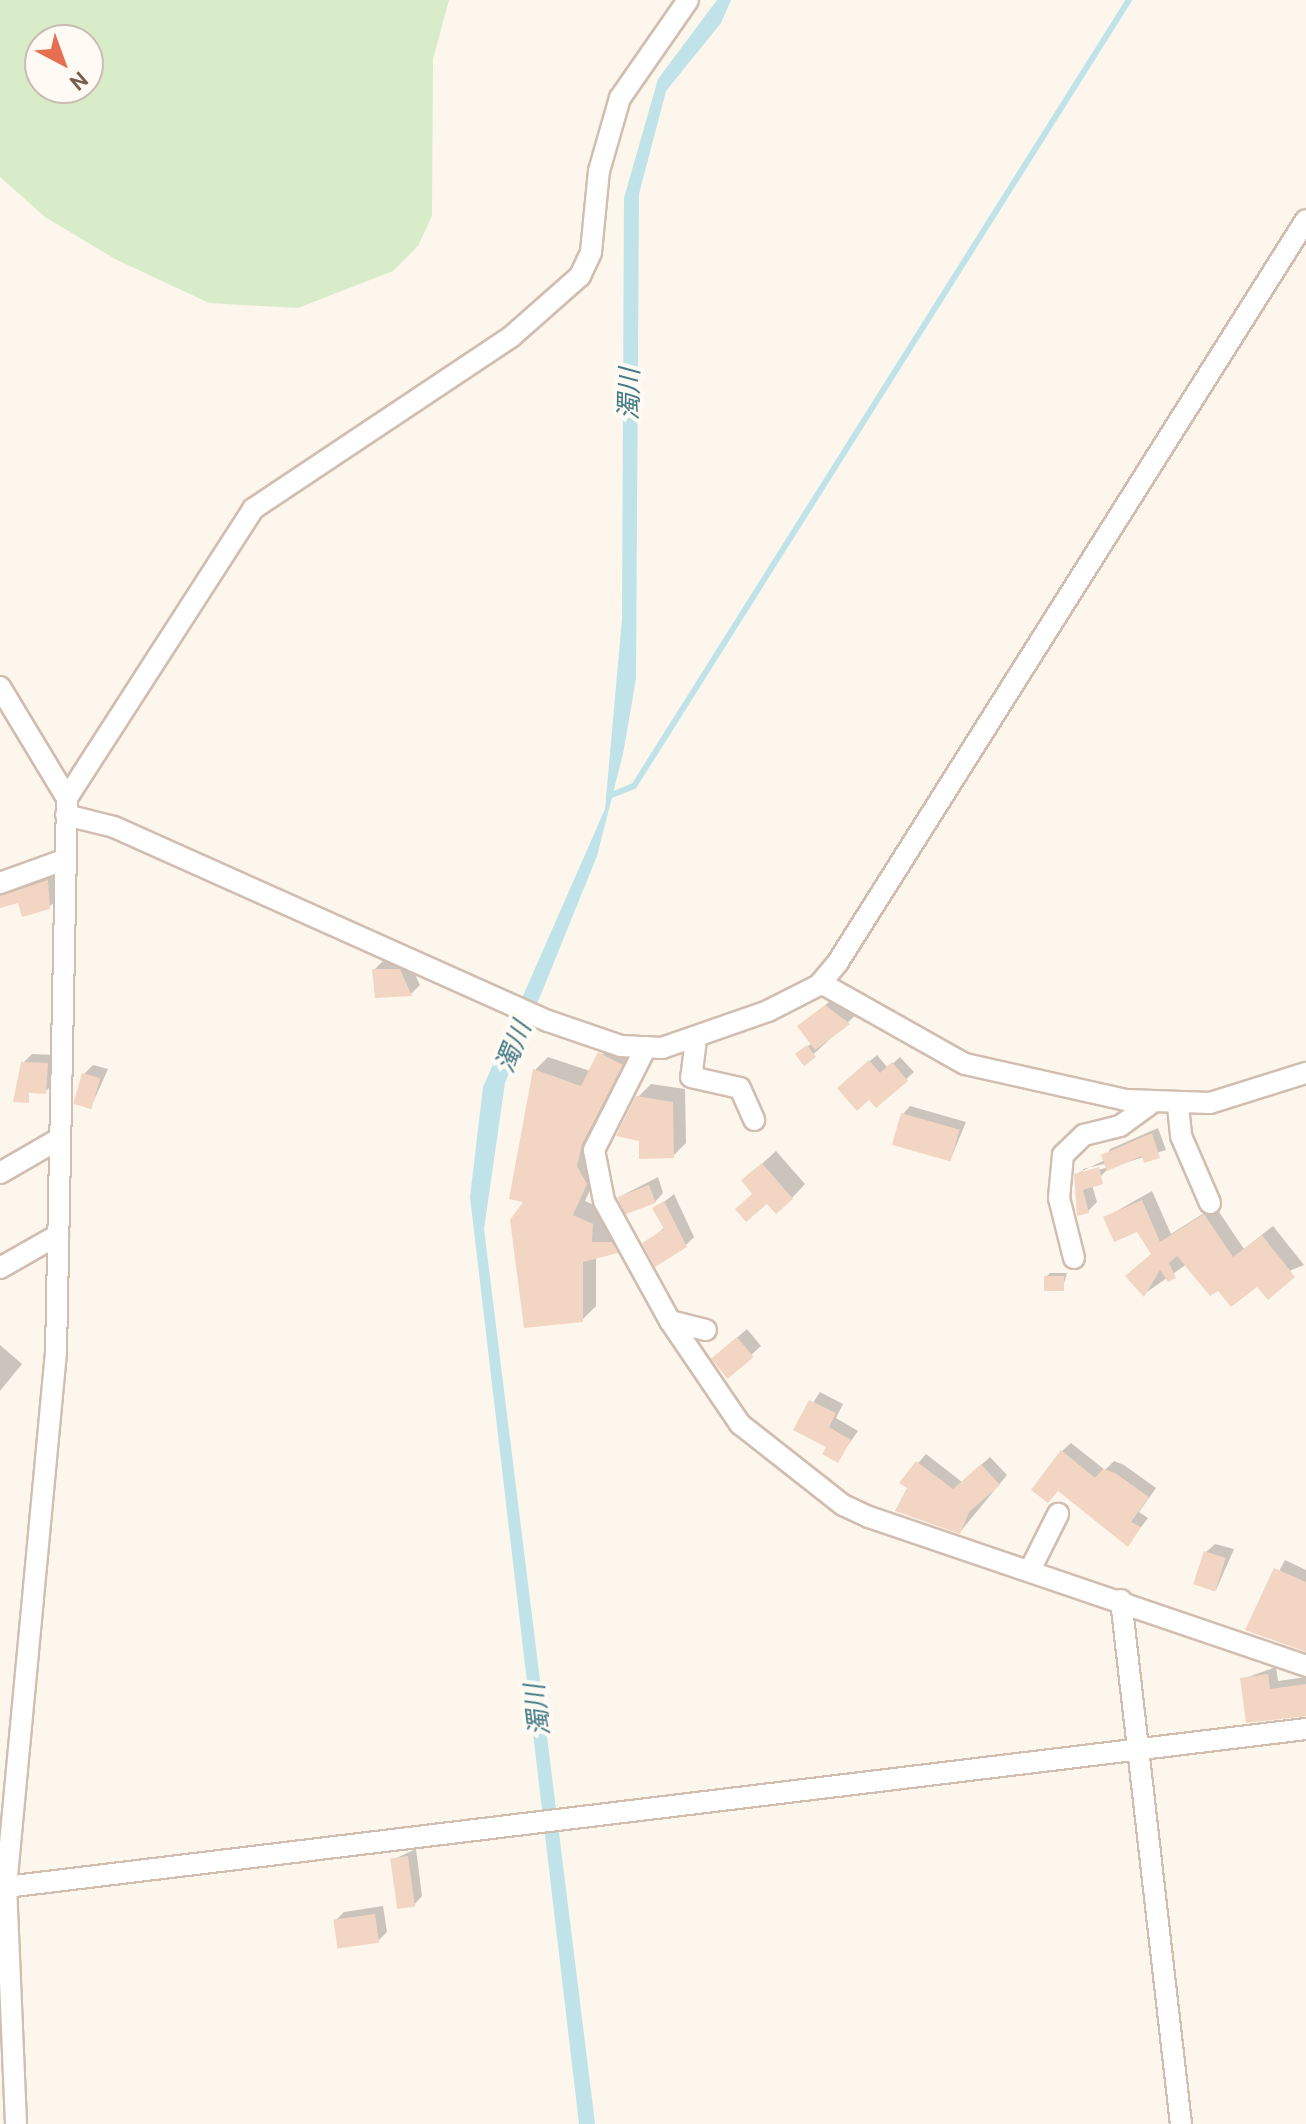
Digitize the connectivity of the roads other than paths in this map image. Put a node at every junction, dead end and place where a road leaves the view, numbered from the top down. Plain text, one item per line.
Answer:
1 (688, 0) edge
2 (1306, 220) edge
3 (0, 687) edge
4 (66, 807) junction
5 (64, 860) junction
6 (0, 883) edge
7 (821, 983) junction
8 (696, 1039) junction
9 (646, 1047) junction
10 (1306, 1073) edge
11 (1150, 1104) junction
12 (1178, 1106) junction
13 (754, 1120) dead end
14 (59, 1139) junction
15 (0, 1173) edge
16 (1210, 1203) dead end
17 (58, 1235) junction
18 (1074, 1258) dead end
19 (0, 1268) edge
20 (670, 1321) junction
21 (706, 1330) dead end
22 (1058, 1514) dead end
23 (1030, 1570) junction
24 (1121, 1600) junction
25 (1306, 1666) edge
26 (1306, 1729) edge
27 (1135, 1750) junction
28 (9, 1766) edge
29 (4, 1900) edge
30 (16, 2124) edge
31 (1181, 2124) edge

1 - 4 street
2 - 7 street
3 - 4 street
4 - 5 street
4 - 9 street
5 - 6 street
5 - 14 street
7 - 8 street
7 - 11 street
8 - 9 street
8 - 13 street
9 - 20 street
10 - 12 street
11 - 12 street
11 - 18 street
12 - 16 street
14 - 15 street
14 - 17 street
17 - 19 street
17 - 28 street
20 - 21 street
20 - 23 street
22 - 23 street
23 - 24 street
24 - 25 street
24 - 27 street
26 - 27 street
27 - 29 street
27 - 31 street
28 - 29 street
29 - 30 street

